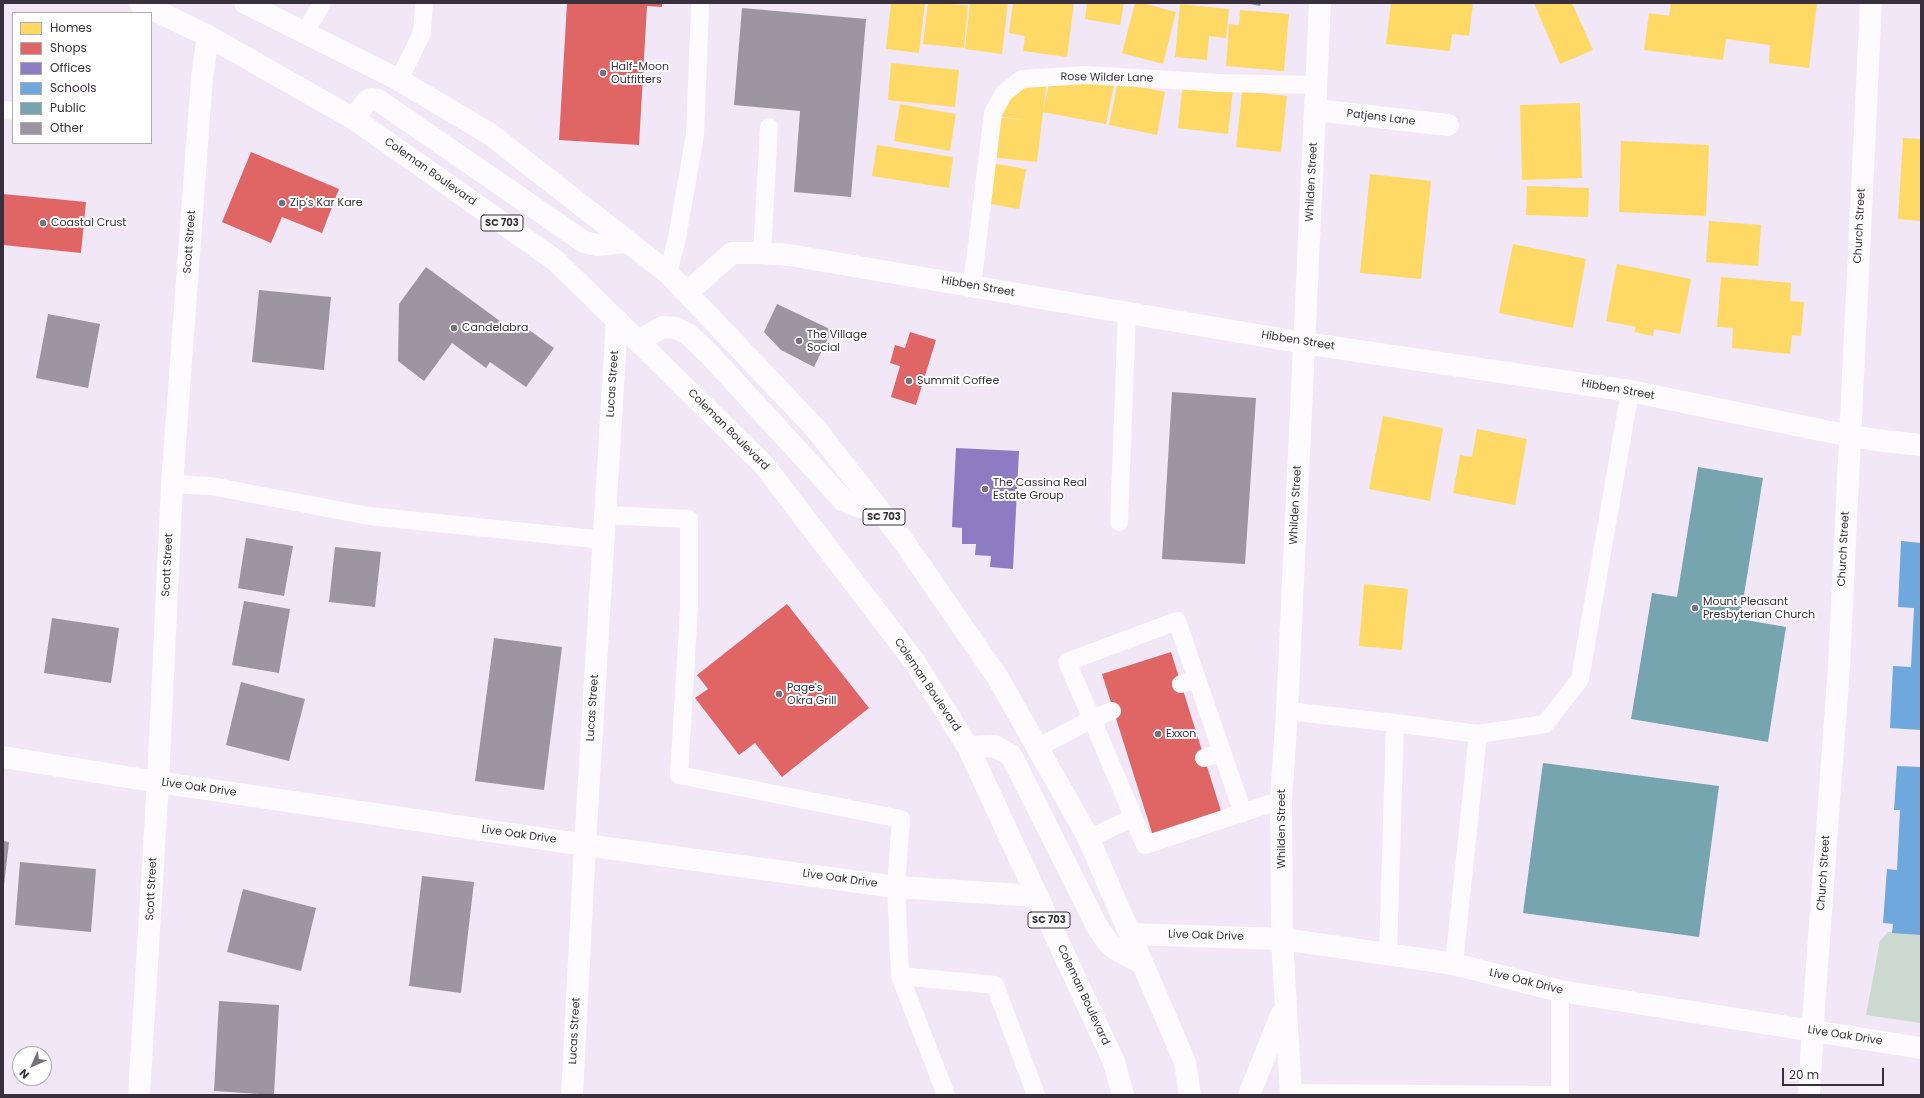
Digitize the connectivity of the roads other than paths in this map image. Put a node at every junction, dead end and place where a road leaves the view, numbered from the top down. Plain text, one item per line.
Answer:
1 (140, 3) edge
2 (245, 3) edge
3 (322, 3) edge
4 (424, 3) edge
5 (1320, 3) edge
6 (1871, 3) edge
7 (700, 6) dead end
8 (305, 33) junction
9 (208, 36) junction
10 (399, 80) junction
11 (1316, 86) junction
12 (1315, 110) junction
13 (354, 119) junction
14 (1448, 126) dead end
15 (769, 128) dead end
16 (627, 242) junction
17 (762, 253) junction
18 (668, 273) junction
19 (972, 286) junction
20 (688, 292) junction
21 (1127, 312) junction
22 (617, 320) junction
23 (638, 341) junction
24 (1304, 343) junction
25 (1630, 391) junction
26 (1850, 436) junction
27 (1921, 445) edge
28 (172, 484) junction
29 (876, 506) junction
30 (605, 515) junction
31 (1119, 522) dead end
32 (604, 540) junction
33 (1112, 711) dead end
34 (1287, 711) junction
35 (1092, 719) junction
36 (1396, 722) junction
37 (1478, 734) junction
38 (968, 747) junction
39 (1037, 748) junction
40 (1222, 752) junction
41 (3, 757) edge
42 (1204, 758) dead end
43 (158, 782) junction
44 (1281, 800) junction
45 (1243, 813) junction
46 (1132, 818) junction
47 (1088, 839) junction
48 (585, 845) junction
49 (896, 887) junction
50 (1037, 896) junction
51 (1130, 934) junction
52 (1282, 939) junction
53 (1388, 954) junction
54 (1142, 962) junction
55 (1454, 964) junction
56 (900, 976) junction
57 (1560, 991) junction
58 (1284, 1008) junction
59 (1813, 1031) junction
60 (1921, 1048) edge
61 (1291, 1094) edge
62 (1337, 1094) edge
63 (139, 1095) edge
64 (572, 1095) edge
65 (946, 1095) edge
66 (1036, 1095) edge
67 (1123, 1095) edge
68 (1190, 1095) edge
69 (1249, 1095) edge
70 (1560, 1095) edge
71 (1809, 1095) edge

1 - 9 street, Coleman Boulevard / SC 703
2 - 8 street, SC 703
3 - 8 lane
4 - 10 lane
5 - 11 street, Whilden Street
6 - 26 street, Church Street
7 - 18 lane
8 - 10 street, SC 703
9 - 13 street, Coleman Boulevard / SC 703
9 - 28 street, Scott Street
10 - 16 street, SC 703
11 - 12 street, Whilden Street
11 - 19 lane, Rose Wilder Lane
12 - 14 street, Patjens Lane
12 - 24 street, Whilden Street
13 - 16 street
13 - 22 street, Coleman Boulevard / SC 703
15 - 17 lane
16 - 18 street, SC 703
17 - 19 street, Hibben Street
17 - 20 street, Hibben Street
18 - 20 street, SC 703
19 - 21 street, Hibben Street
20 - 29 street, SC 703
21 - 24 street, Hibben Street
21 - 31 lane
22 - 23 street, Coleman Boulevard / SC 703
22 - 30 street, Lucas Street
23 - 29 street
23 - 38 street, Coleman Boulevard / SC 703
24 - 25 street, Hibben Street
24 - 34 street, Whilden Street
25 - 26 street, Hibben Street
25 - 37 lane
26 - 27 street, Hibben Street
26 - 59 street, Church Street
28 - 32 lane
28 - 43 street, Scott Street
29 - 39 street, SC 703
30 - 32 street, Lucas Street
30 - 49 lane
32 - 48 street, Lucas Street
33 - 35 lane
34 - 36 lane
34 - 44 street, Whilden Street
35 - 39 lane
35 - 40 lane
35 - 46 lane
36 - 37 lane
36 - 53 lane
37 - 55 lane
38 - 50 street, Coleman Boulevard / SC 703
38 - 54 street
39 - 47 street, SC 703
40 - 42 lane
40 - 45 lane
41 - 43 street, Live Oak Drive
43 - 48 street, Live Oak Drive
43 - 63 street, Scott Street
44 - 45 lane
44 - 52 street, Whilden Street
45 - 46 lane
46 - 47 lane
47 - 51 street, SC 703
48 - 49 street, Live Oak Drive
48 - 64 street, Lucas Street
49 - 50 street, Live Oak Drive
49 - 56 lane
50 - 67 street, Coleman Boulevard / SC 703
51 - 52 street, Live Oak Drive
51 - 54 street, SC 703
52 - 53 street, Live Oak Drive
52 - 58 street, Whilden Street
53 - 55 street, Live Oak Drive
54 - 68 street, SC 703
55 - 57 street, Live Oak Drive
56 - 65 lane
56 - 66 lane
57 - 59 street, Live Oak Drive
57 - 70 lane
58 - 61 street, Whilden Street
58 - 69 street, Whilden Street
59 - 60 street, Live Oak Drive
59 - 71 street, Church Street
61 - 62 lane
62 - 70 lane

